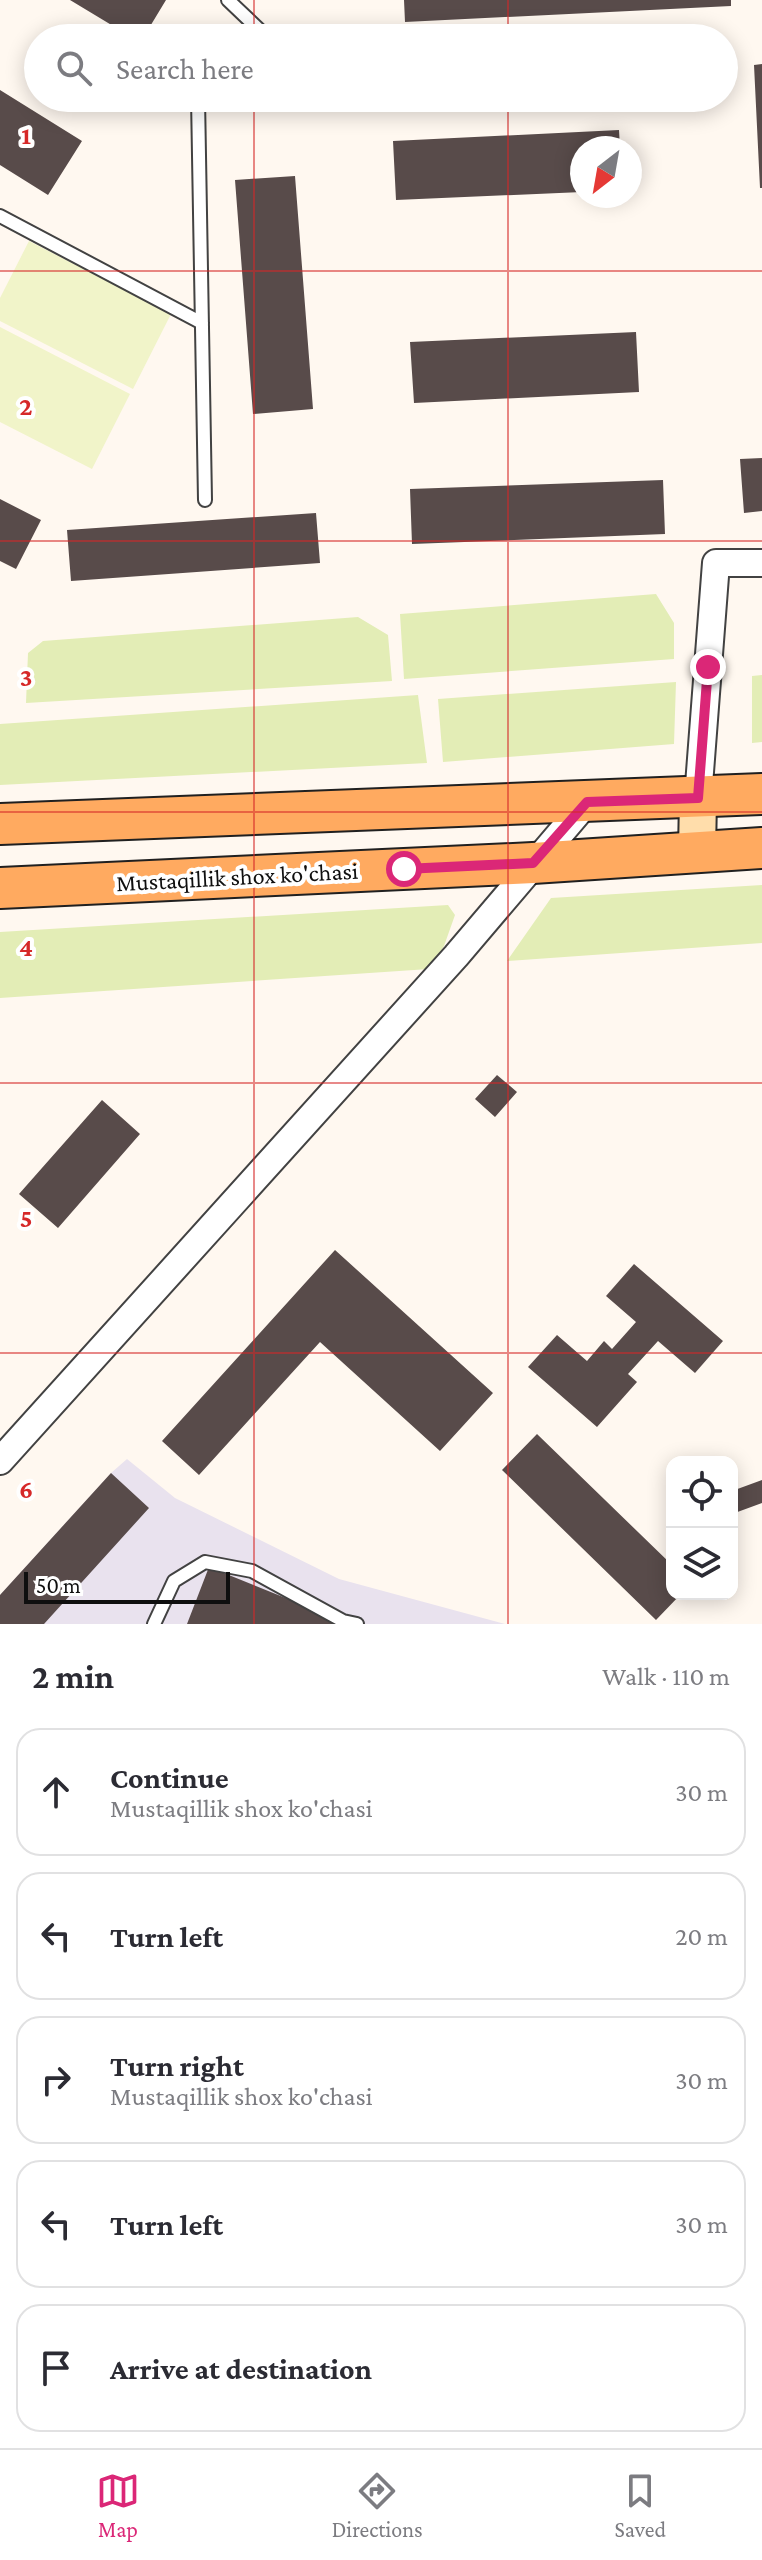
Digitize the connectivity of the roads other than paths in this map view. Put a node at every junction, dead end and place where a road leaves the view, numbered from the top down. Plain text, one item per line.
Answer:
1 (228, 0) edge
2 (253, 24) edge
3 (198, 112) edge
4 (0, 216) edge
5 (202, 323) junction
6 (205, 500) dead end
7 (762, 563) edge
8 (762, 794) edge
9 (698, 798) junction
10 (587, 802) junction
11 (0, 824) edge
12 (762, 848) edge
13 (697, 852) junction
14 (533, 863) junction
15 (0, 888) edge
16 (0, 1461) edge
17 (154, 1624) edge
18 (357, 1624) edge

1 - 2 lane
3 - 5 lane
4 - 5 lane
5 - 6 lane
7 - 9 street
8 - 9 main road
9 - 10 main road
9 - 13 main road
10 - 11 main road
10 - 14 street
12 - 13 main road, Mustaqillik shox ko'chasi
13 - 14 main road, Mustaqillik shox ko'chasi
14 - 15 main road, Mustaqillik shox ko'chasi
14 - 16 street
17 - 18 lane

